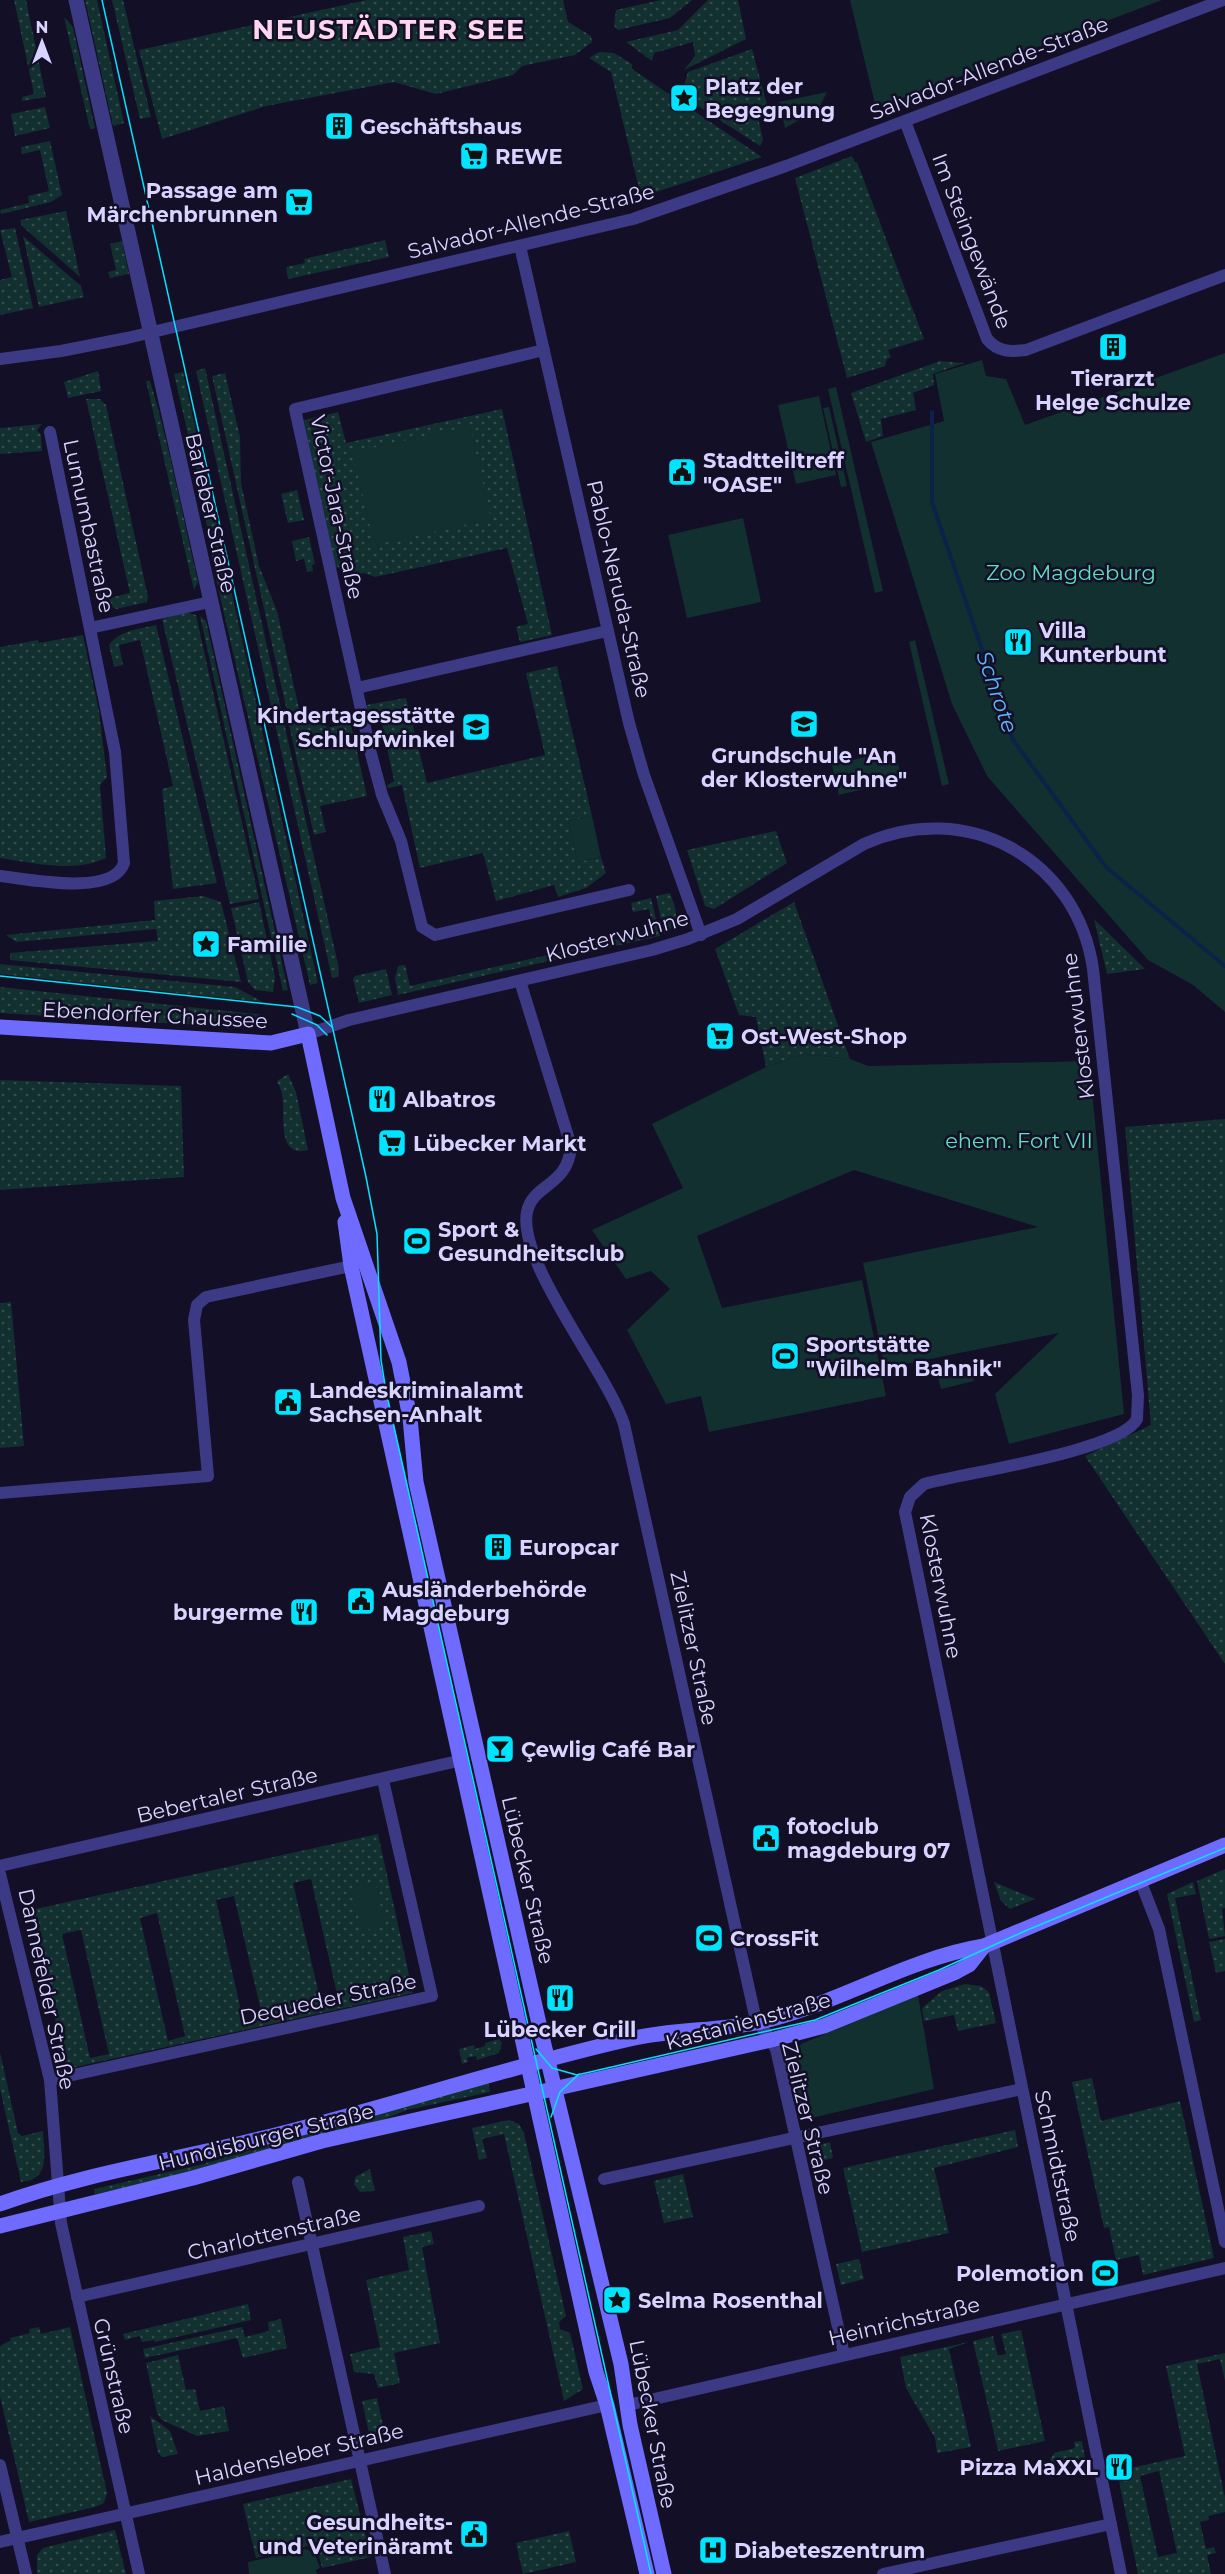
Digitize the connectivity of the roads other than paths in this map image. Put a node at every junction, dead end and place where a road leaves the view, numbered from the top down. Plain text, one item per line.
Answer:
1 (1223, 0) edge
2 (72, 1) edge
3 (905, 121) junction
4 (520, 246) junction
5 (1225, 275) edge
6 (149, 333) junction
7 (544, 350) junction
8 (0, 358) edge
9 (50, 432) dead end
10 (210, 602) junction
11 (90, 628) junction
12 (608, 631) junction
13 (357, 688) junction
14 (0, 876) edge
15 (629, 890) dead end
16 (701, 935) junction
17 (520, 981) junction
18 (0, 1027) edge
19 (308, 1034) junction
20 (343, 1198) junction
21 (351, 1266) junction
22 (0, 1493) edge
23 (462, 1760) junction
24 (383, 1780) junction
25 (1225, 1845) edge
26 (0, 1866) edge
27 (0, 1874) edge
28 (1140, 1880) junction
29 (988, 1945) junction
30 (758, 2022) junction
31 (771, 2040) junction
32 (537, 2061) junction
33 (50, 2080) junction
34 (1022, 2089) junction
35 (544, 2092) junction
36 (795, 2137) junction
37 (604, 2180) dead end
38 (298, 2182) dead end
39 (57, 2185) junction
40 (0, 2205) edge
41 (479, 2206) dead end
42 (59, 2210) junction
43 (0, 2226) edge
44 (1225, 2242) edge
45 (313, 2243) junction
46 (1225, 2268) edge
47 (76, 2297) junction
48 (1066, 2304) junction
49 (844, 2354) junction
50 (607, 2405) junction
51 (628, 2406) junction
52 (360, 2460) junction
53 (0, 2464) edge
54 (126, 2513) junction
55 (1111, 2524) junction
56 (18, 2539) junction
57 (0, 2542) edge
58 (26, 2574) edge
59 (139, 2574) edge
60 (385, 2574) edge
61 (647, 2574) edge
62 (664, 2574) edge
63 (883, 2574) edge
64 (1121, 2574) edge

1 - 3 street, Salvador-Allende-Straße
2 - 6 street, Barleber Straße
3 - 4 street, Salvador-Allende-Straße
3 - 5 street, Im Steingewände
4 - 6 street, Salvador-Allende-Straße
4 - 7 street, Pablo-Neruda-Straße
6 - 8 street, Salvador-Allende-Straße
6 - 10 street, Barleber Straße
7 - 12 street, Pablo-Neruda-Straße
7 - 13 street, Victor-Jara-Straße
9 - 11 street, Lumumbastraße
10 - 11 street, Lumumbastraße
10 - 19 street, Barleber Straße
11 - 14 street, Lumumbastraße
12 - 13 street
12 - 16 street, Pablo-Neruda-Straße
13 - 15 street, Victor-Jara-Straße
16 - 17 street, Klosterwuhne
16 - 29 street, Klosterwuhne
17 - 19 street, Klosterwuhne
17 - 30 street, Zielitzer Straße
18 - 19 main road, Ebendorfer Chaussee
19 - 20 main road, Lübecker Straße
20 - 21 main road, Lübecker Straße
20 - 32 main road, Lübecker Straße
21 - 22 street
21 - 23 main road, Lübecker Straße
23 - 24 street, Bebertaler Straße
23 - 32 main road, Lübecker Straße
24 - 26 street, Bebertaler Straße
24 - 33 street, Dequeder Straße
25 - 28 main road, Kastanienstraße
27 - 33 street, Dannefelder Straße
28 - 29 main road, Kastanienstraße
28 - 44 street
29 - 30 main road, Kastanienstraße
29 - 31 main road, Kastanienstraße
29 - 34 street, Schmidtstraße
30 - 31 street, Zielitzer Straße
30 - 32 main road, Kastanienstraße
31 - 35 main road, Kastanienstraße
31 - 36 street, Zielitzer Straße
32 - 35 main road, Lübecker Straße
32 - 35 main road, Lübecker Straße
32 - 39 main road, Hundisburger Straße
33 - 39 street, Dannefelder Straße
34 - 36 street
34 - 48 street, Schmidtstraße
35 - 42 main road, Hundisburger Straße
35 - 50 main road, Lübecker Straße
35 - 51 main road, Lübecker Straße
36 - 37 street
36 - 49 street, Zielitzer Straße
38 - 45 street
39 - 40 main road, Hundisburger Straße
39 - 42 street, Grünstraße
41 - 45 street, Charlottenstraße
42 - 43 main road, Hundisburger Straße
42 - 47 street, Grünstraße
45 - 47 street, Charlottenstraße
45 - 52 street
46 - 48 street, Heinrichstraße
47 - 54 street, Grünstraße
48 - 49 street, Heinrichstraße
48 - 55 street, Schmidtstraße
49 - 51 street, Heinrichstraße
50 - 52 street, Haldensleber Straße
50 - 61 main road, Lübecker Straße
51 - 62 main road, Lübecker Straße
52 - 54 street, Haldensleber Straße
52 - 60 street
53 - 56 street
54 - 56 street, Haldensleber Straße
54 - 59 street, Grünstraße
55 - 63 street
55 - 64 street, Schmidtstraße
56 - 57 street, Haldensleber Straße
56 - 58 street

